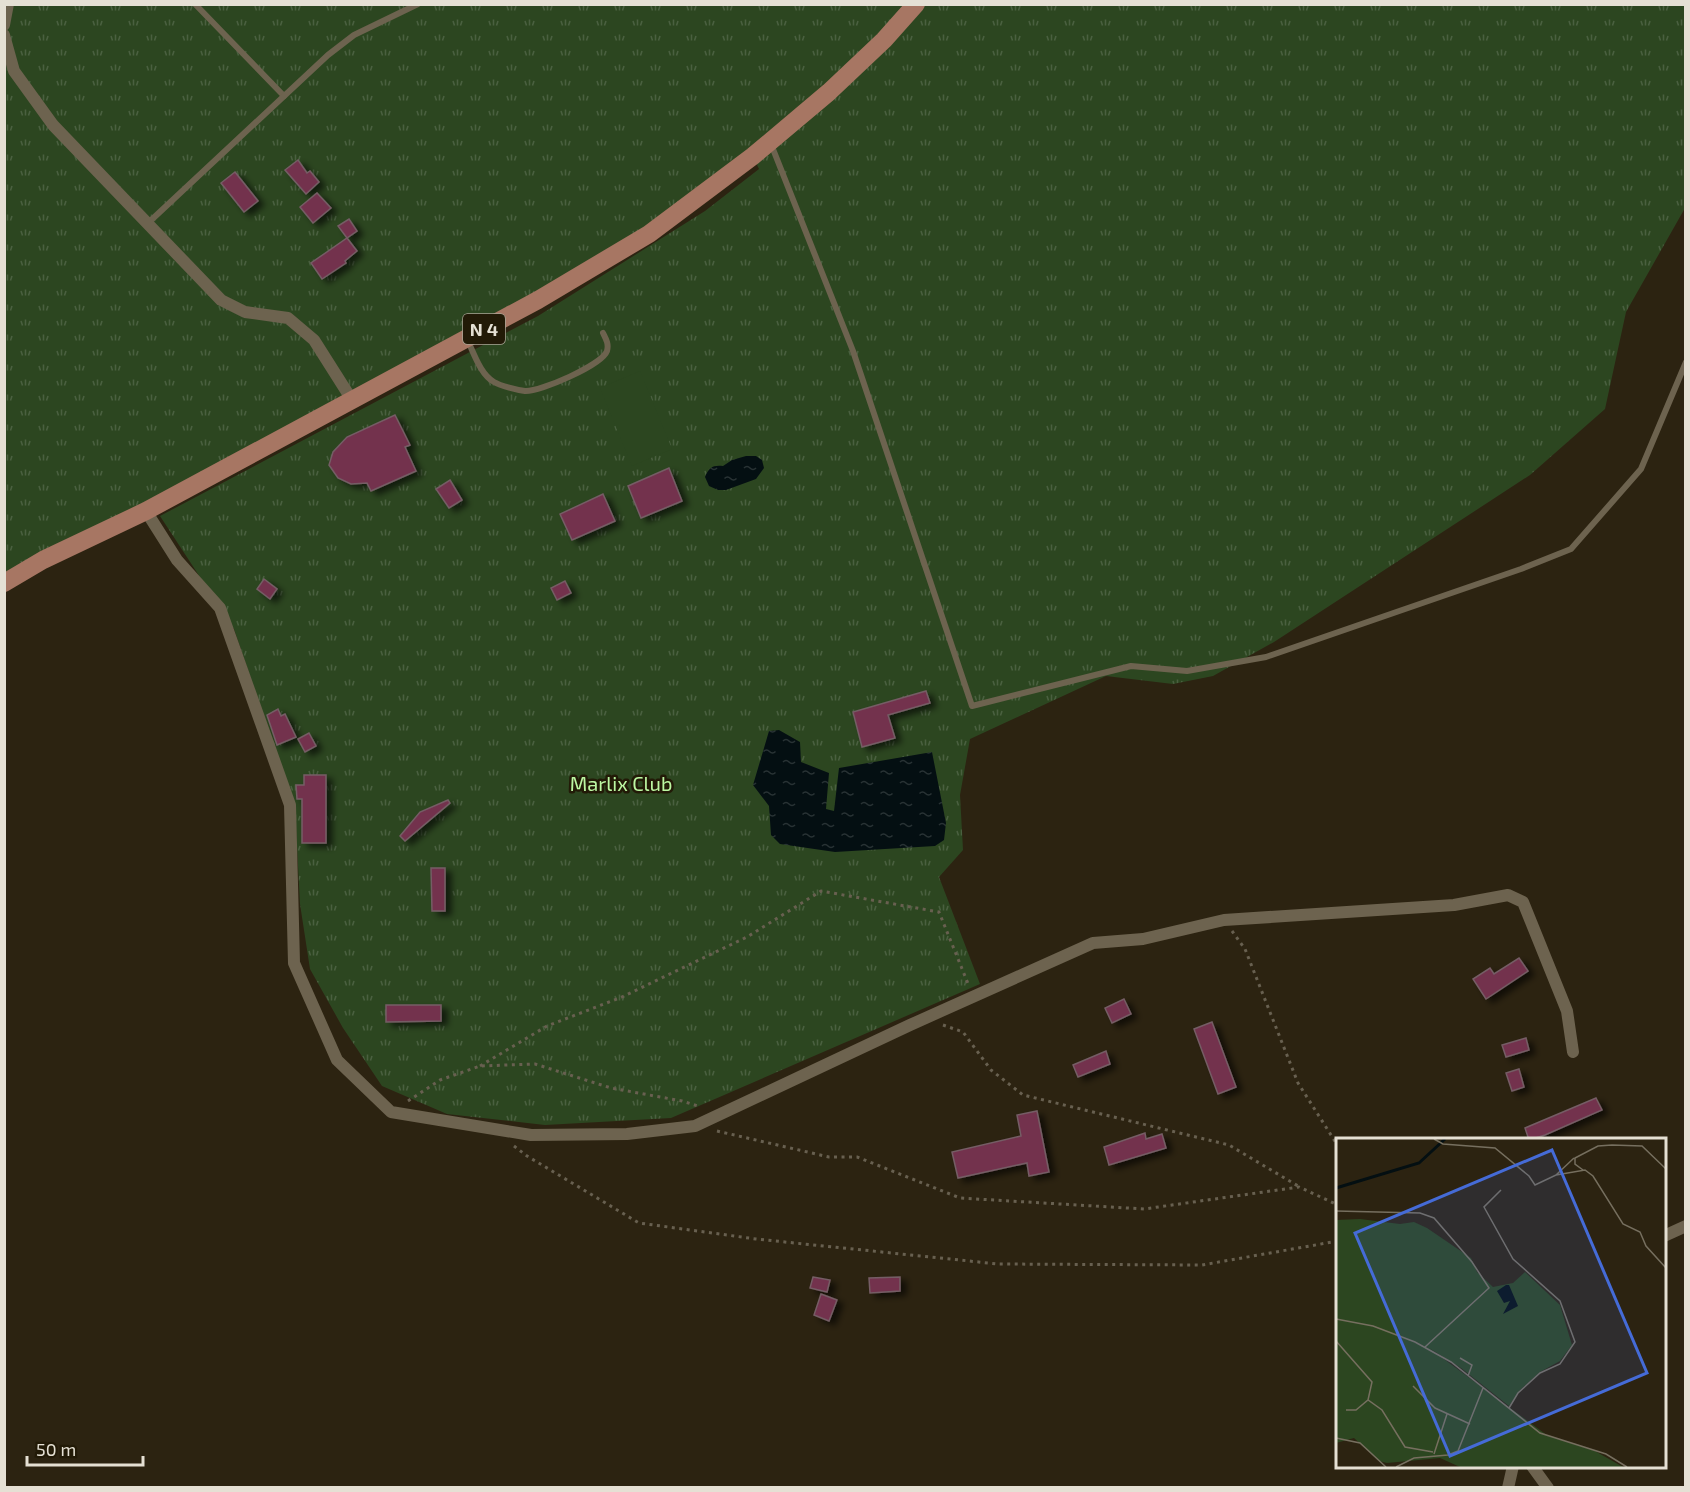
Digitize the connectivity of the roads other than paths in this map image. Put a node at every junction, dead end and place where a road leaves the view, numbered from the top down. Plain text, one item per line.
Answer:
1 (9, 4) edge
2 (195, 4) edge
3 (418, 4) edge
4 (916, 4) edge
5 (4, 25) edge
6 (4, 35) edge
7 (284, 96) junction
8 (770, 141) junction
9 (147, 224) junction
10 (603, 333) dead end
11 (466, 339) junction
12 (1686, 362) edge
13 (352, 400) junction
14 (146, 511) junction
15 (4, 583) edge
16 (1574, 1052) dead end
17 (1686, 1226) edge
18 (1666, 1236) edge
19 (1514, 1468) edge
20 (1533, 1468) edge
21 (1508, 1488) edge
22 (1548, 1488) edge

1 - 5 street
2 - 7 lane
3 - 7 lane
4 - 8 main road, N 4
6 - 9 street
7 - 9 lane
8 - 11 main road, N 4
8 - 12 lane
9 - 13 street
10 - 11 lane
11 - 13 main road, N 4
13 - 14 main road, N 4
14 - 15 main road, N 4
14 - 16 street
17 - 18 street
19 - 21 street
20 - 22 street

